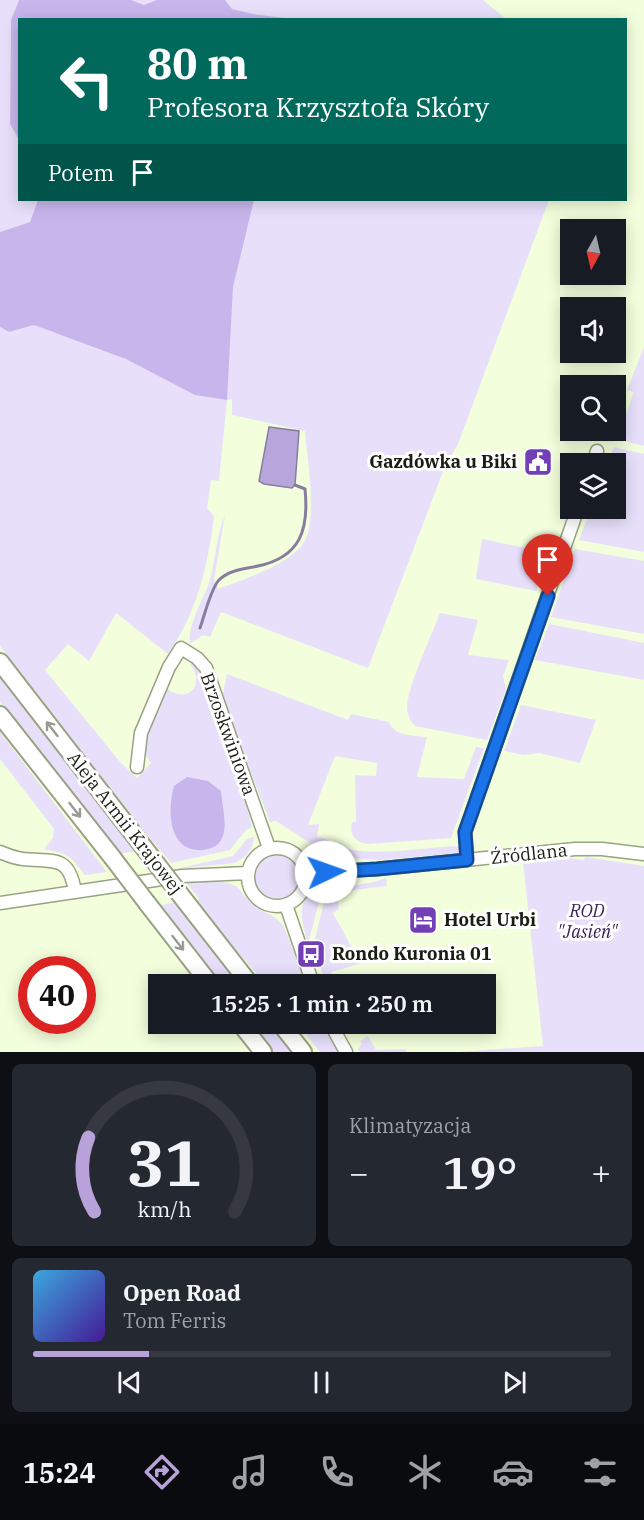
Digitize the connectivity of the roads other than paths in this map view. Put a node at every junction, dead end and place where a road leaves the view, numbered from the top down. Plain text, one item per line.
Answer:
1 (574, 519) edge
2 (0, 662) edge
3 (0, 715) edge
4 (137, 767) dead end
5 (269, 848) junction
6 (0, 852) edge
7 (644, 854) edge
8 (467, 860) junction
9 (248, 873) junction
10 (306, 873) junction
11 (75, 892) junction
12 (0, 903) edge
13 (286, 905) junction
14 (202, 974) edge
15 (242, 974) edge
16 (310, 974) edge
17 (249, 1034) edge
18 (289, 1034) edge
19 (336, 1034) edge
20 (263, 1052) edge
21 (303, 1052) edge
22 (346, 1052) edge

1 - 8 street
15 -> 2 main road, Aleja Armii Krajowej, bridge
3 -> 14 main road, Aleja Armii Krajowej, bridge
4 - 5 street, Brzoskwiniowa
5 - 9 street
5 - 10 street
6 - 11 street
7 - 8 street, Źródlana
8 - 10 street, Źródlana
9 - 11 street
9 - 13 street
10 - 13 street
11 - 12 street
13 - 16 street
17 - 20 main road
18 - 21 main road
19 - 22 street

